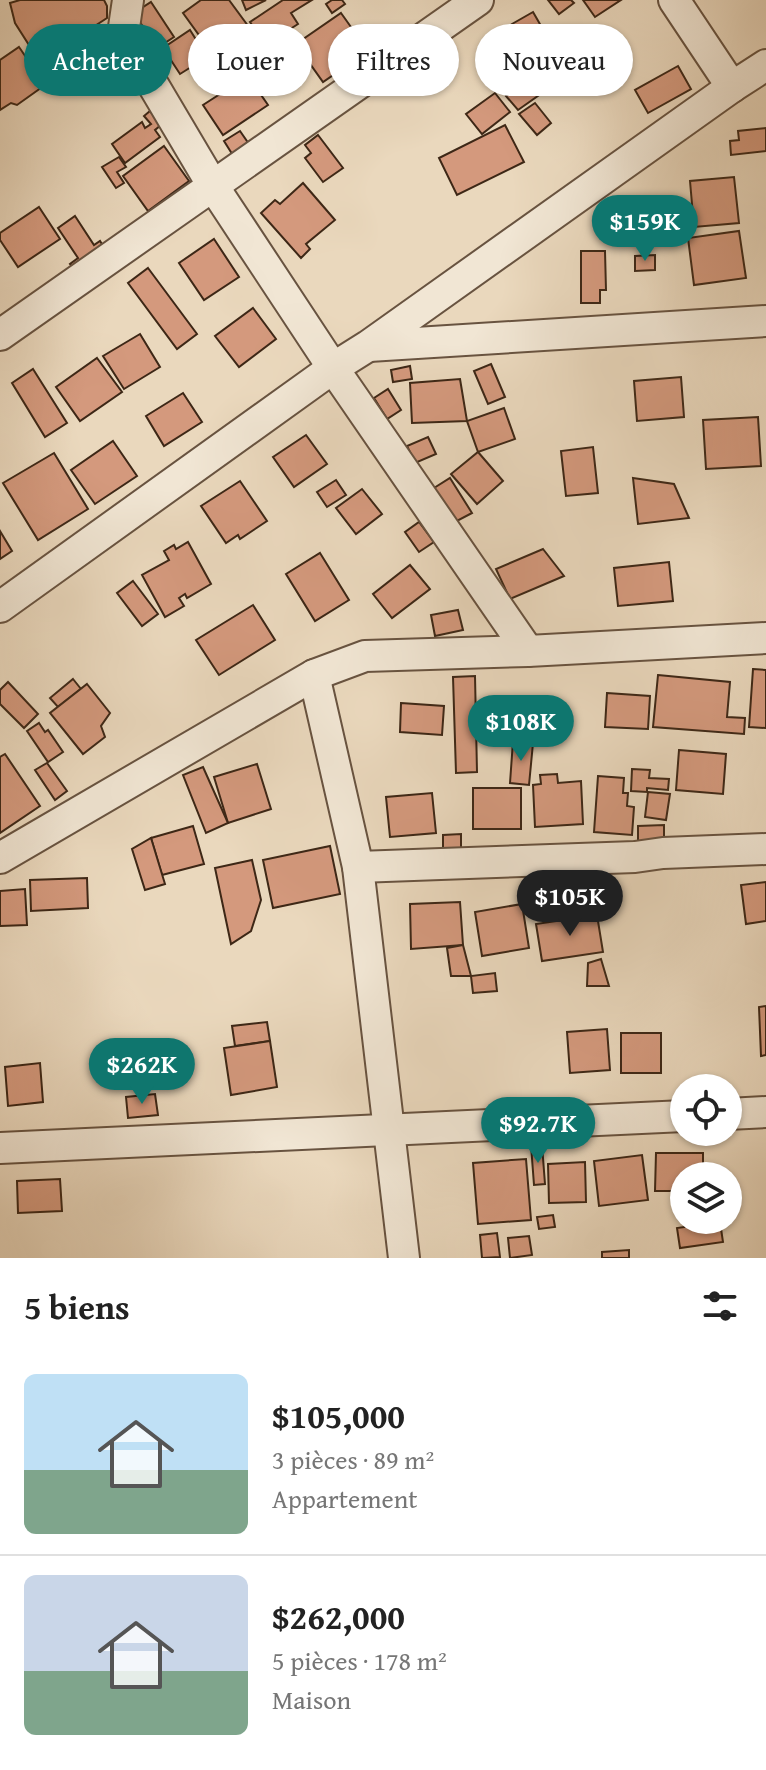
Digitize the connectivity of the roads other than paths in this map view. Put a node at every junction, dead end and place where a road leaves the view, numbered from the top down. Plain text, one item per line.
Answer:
1 (128, 0) edge
2 (478, 0) edge
3 (674, 0) edge
4 (766, 65) edge
5 (732, 87) junction
6 (213, 186) junction
7 (766, 321) edge
8 (0, 335) edge
9 (368, 346) junction
10 (333, 368) junction
11 (0, 607) edge
12 (766, 638) edge
13 (528, 651) junction
14 (314, 675) junction
15 (766, 849) edge
16 (0, 858) edge
17 (358, 867) junction
18 (766, 1112) edge
19 (742, 1113) edge
20 (670, 1117) edge
21 (388, 1130) junction
22 (0, 1148) edge
23 (404, 1258) edge

1 - 6 street
2 - 6 street
3 - 5 street
4 - 5 street
5 - 9 street
6 - 8 street
6 - 10 street
7 - 9 street
9 - 10 street
10 - 11 street
10 - 13 street
12 - 13 street
13 - 14 street
14 - 16 street
14 - 17 street
15 - 17 street
17 - 21 street
18 - 19 street
20 - 21 street
21 - 22 street
21 - 23 street

